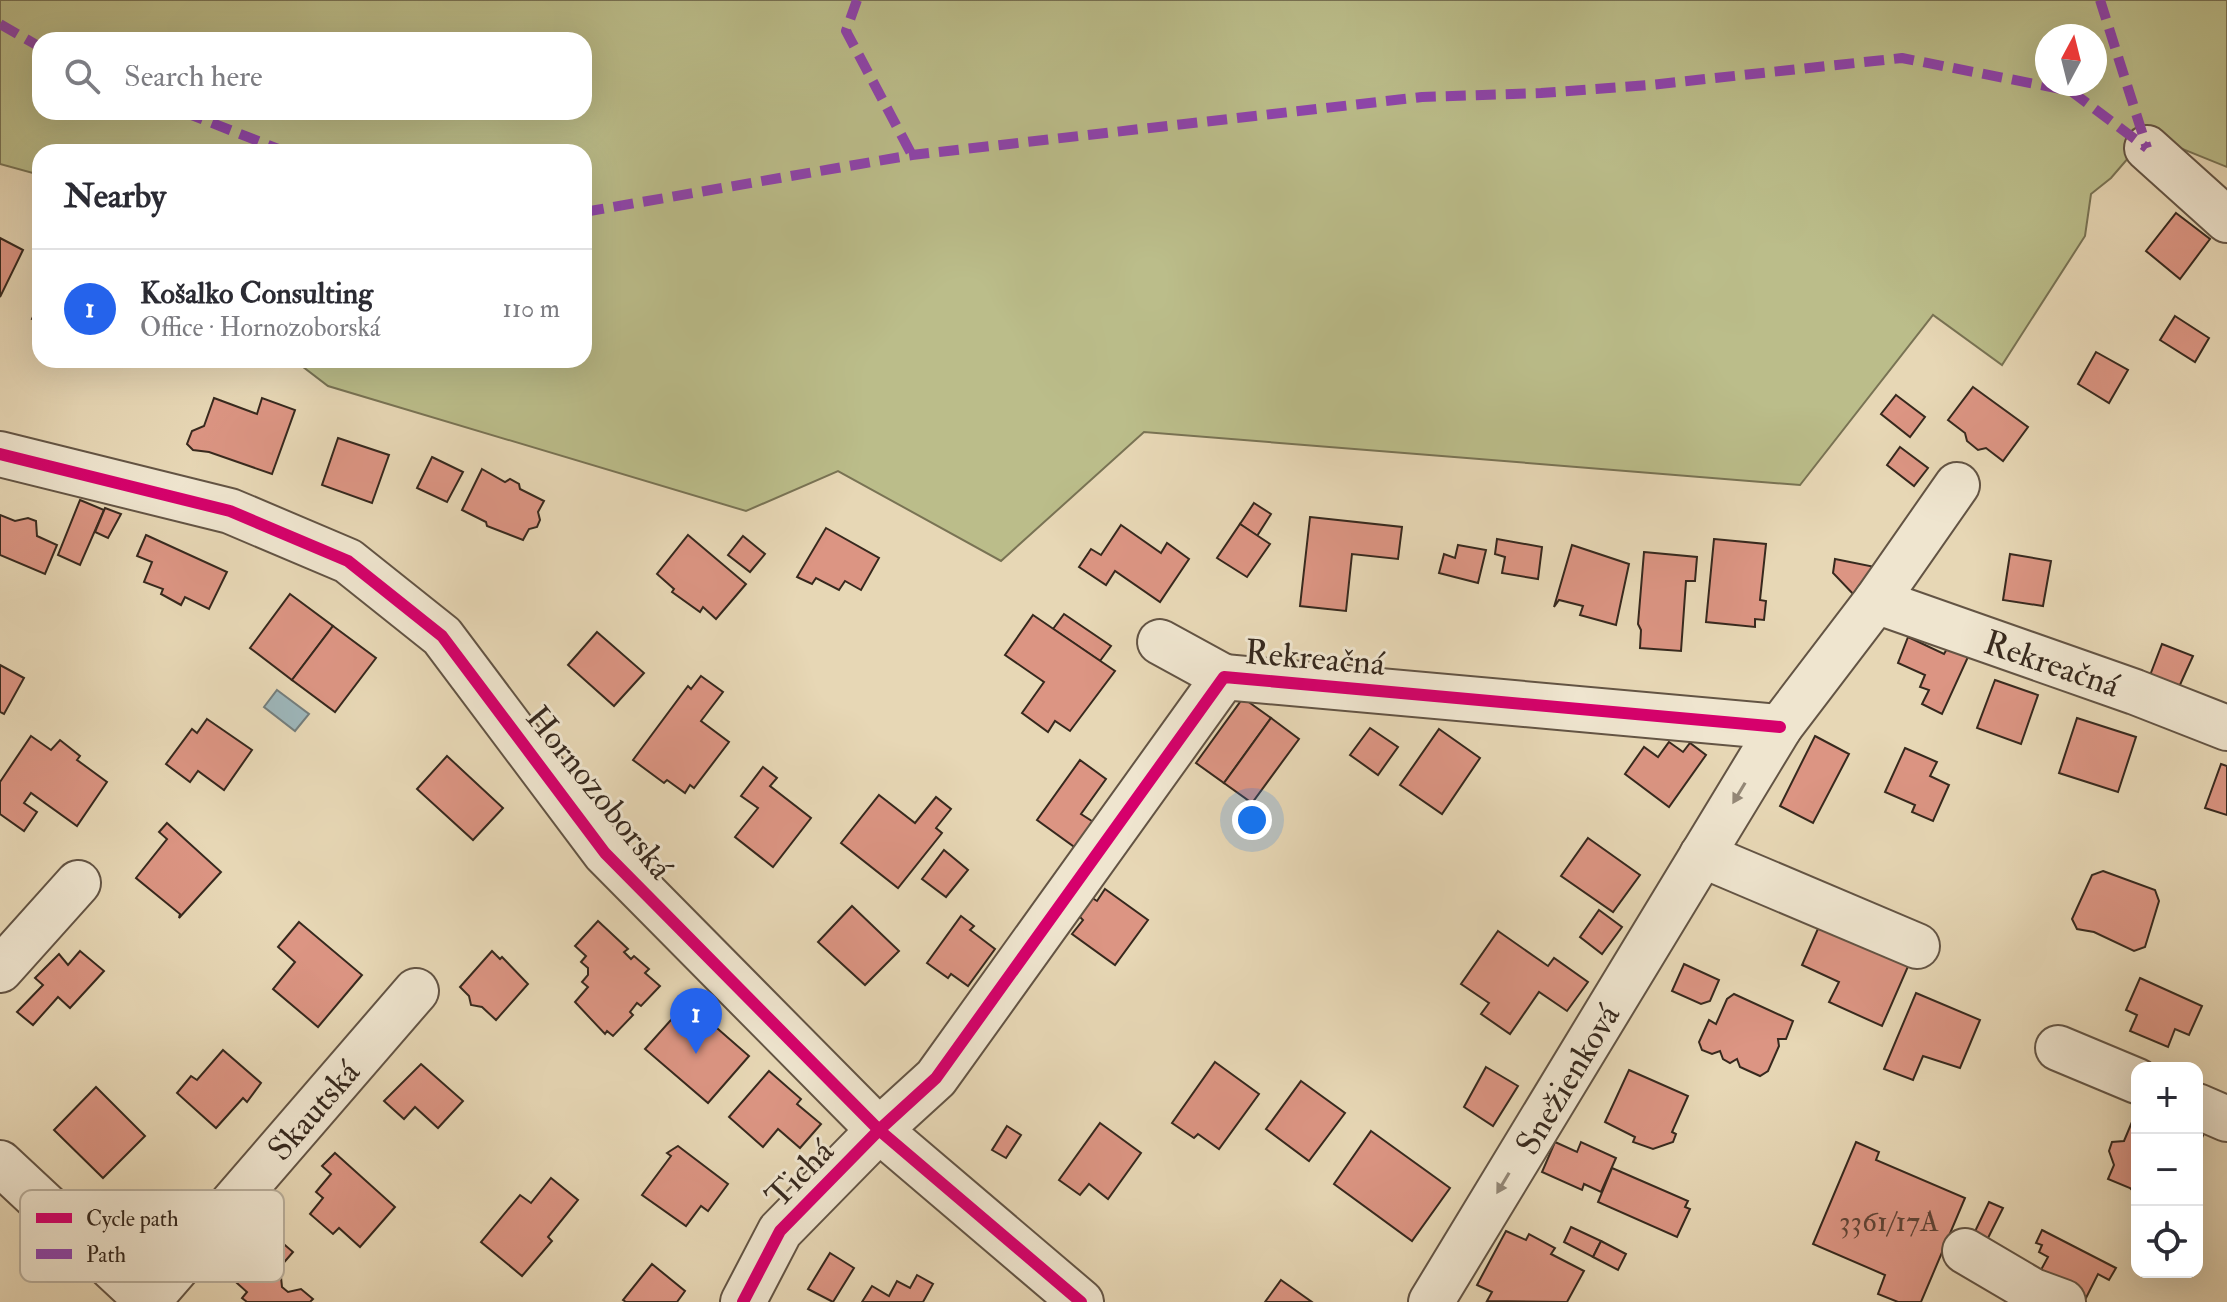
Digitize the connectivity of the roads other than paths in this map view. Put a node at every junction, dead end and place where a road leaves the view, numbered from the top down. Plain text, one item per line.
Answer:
1 (2147, 148) dead end
2 (2227, 220) edge
3 (0, 454) edge
4 (1957, 485) dead end
5 (1876, 601) junction
6 (1160, 642) dead end
7 (1224, 677) junction
8 (1780, 727) junction
9 (2227, 728) edge
10 (1702, 855) junction
11 (78, 883) dead end
12 (1917, 946) dead end
13 (0, 970) edge
14 (416, 991) dead end
15 (2058, 1048) dead end
16 (2131, 1078) edge
17 (2203, 1109) edge
18 (2227, 1119) edge
19 (879, 1130) junction
20 (0, 1163) edge
21 (29, 1190) edge
22 (245, 1190) edge
23 (1965, 1251) dead end
24 (128, 1282) edge
25 (165, 1282) edge
26 (149, 1301) edge
27 (743, 1302) edge
28 (1081, 1302) edge
29 (1431, 1302) edge
30 (2063, 1302) edge

1 - 2 street
3 - 19 street, Hornozoborská
4 - 5 street
5 - 8 street
5 - 9 street, Rekreačná
6 - 7 street, Rekreačná
7 - 8 street, Rekreačná
7 - 19 street, Rekreačná
8 -> 10 street, Snežienková
10 - 12 street
10 -> 29 street, Snežienková
11 - 13 street
14 - 22 street, Skautská
15 - 16 street
17 - 18 street
19 - 27 street, Tichá
19 - 28 street, Hornozoborská
20 - 21 street
23 - 30 street
24 - 26 street
25 - 26 street, Skautská

